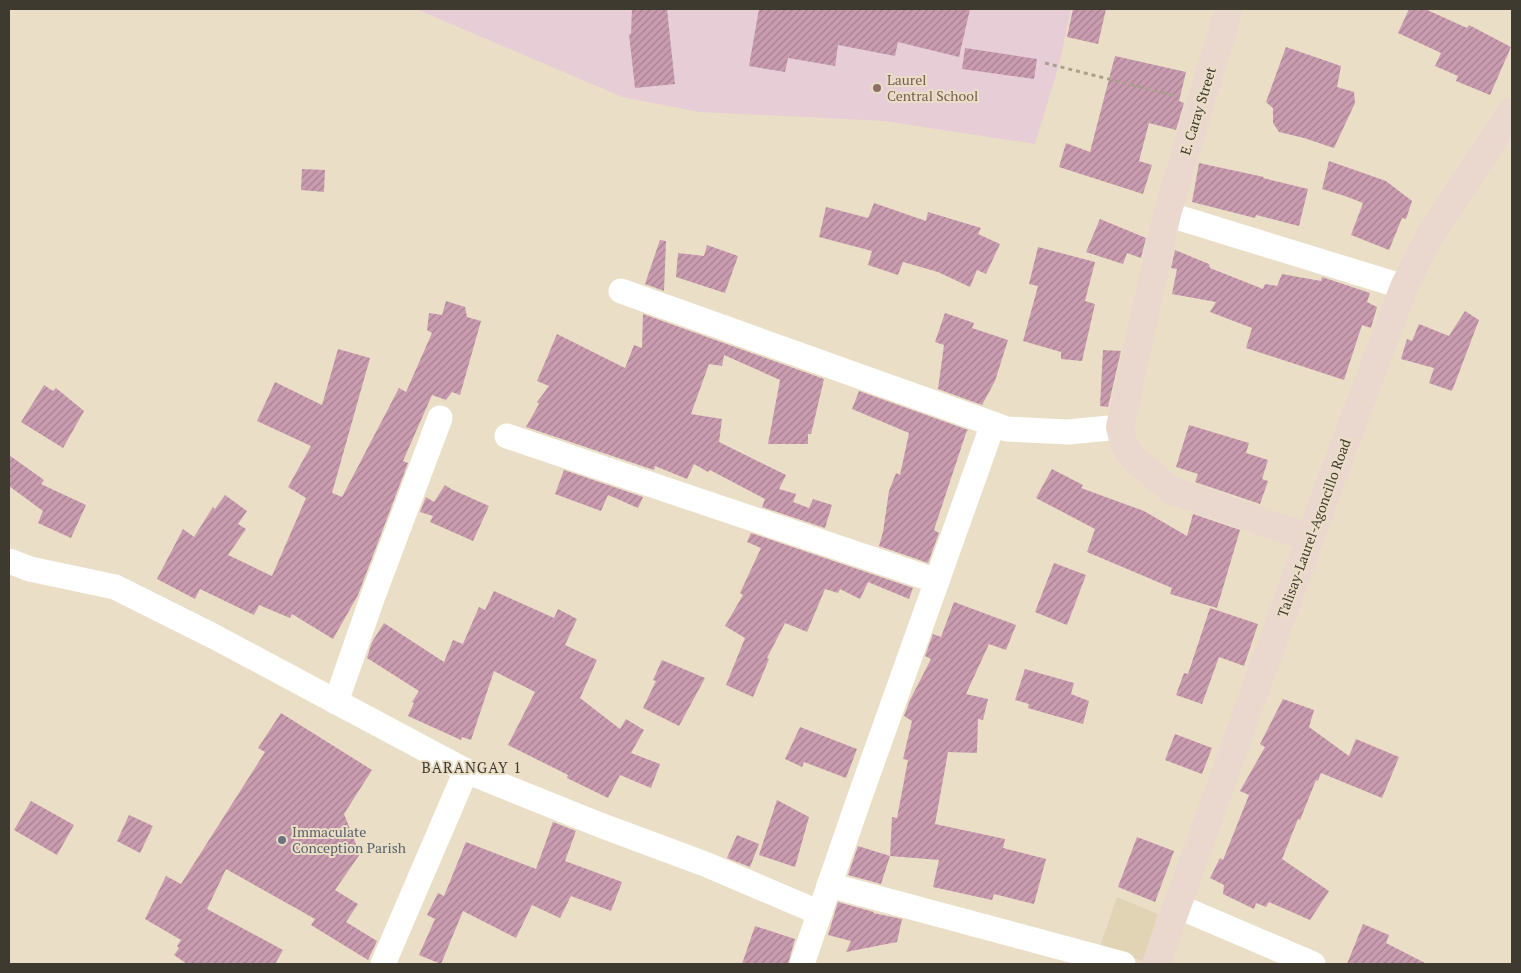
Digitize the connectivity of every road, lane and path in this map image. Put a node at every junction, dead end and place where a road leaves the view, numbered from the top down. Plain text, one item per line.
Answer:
1 (1229, 9) edge
2 (1046, 63) dead end
3 (1200, 102) junction
4 (1512, 111) edge
5 (1167, 214) junction
6 (1404, 287) junction
7 (621, 291) dead end
8 (440, 418) dead end
9 (993, 424) junction
10 (1120, 427) junction
11 (507, 436) dead end
12 (1310, 538) junction
13 (9, 561) edge
14 (937, 581) junction
15 (336, 702) junction
16 (466, 771) junction
17 (829, 885) junction
18 (1177, 906) junction
19 (820, 913) junction
20 (383, 964) edge
21 (802, 964) edge
22 (1123, 964) edge
23 (1156, 964) edge
24 (1313, 964) edge

1 - 3 main road, E. Caray Street
2 - 3 path
3 - 5 main road, E. Caray Street
4 - 6 main road, Talisay-Laurel-Agoncillo Road
5 - 6 street
5 - 10 main road, E. Caray Street
6 - 12 main road, Talisay-Laurel-Agoncillo Road
7 - 9 street
8 - 15 street
9 - 10 street
9 - 14 street
10 - 12 main road
11 - 14 street
12 - 18 main road, Talisay-Laurel-Agoncillo Road
13 - 15 street
14 - 17 street
15 - 16 street
16 - 19 street
16 - 20 street
17 - 19 street
17 - 22 street
18 - 23 main road, Talisay-Laurel-Agoncillo Road
18 - 24 street
19 - 21 street

